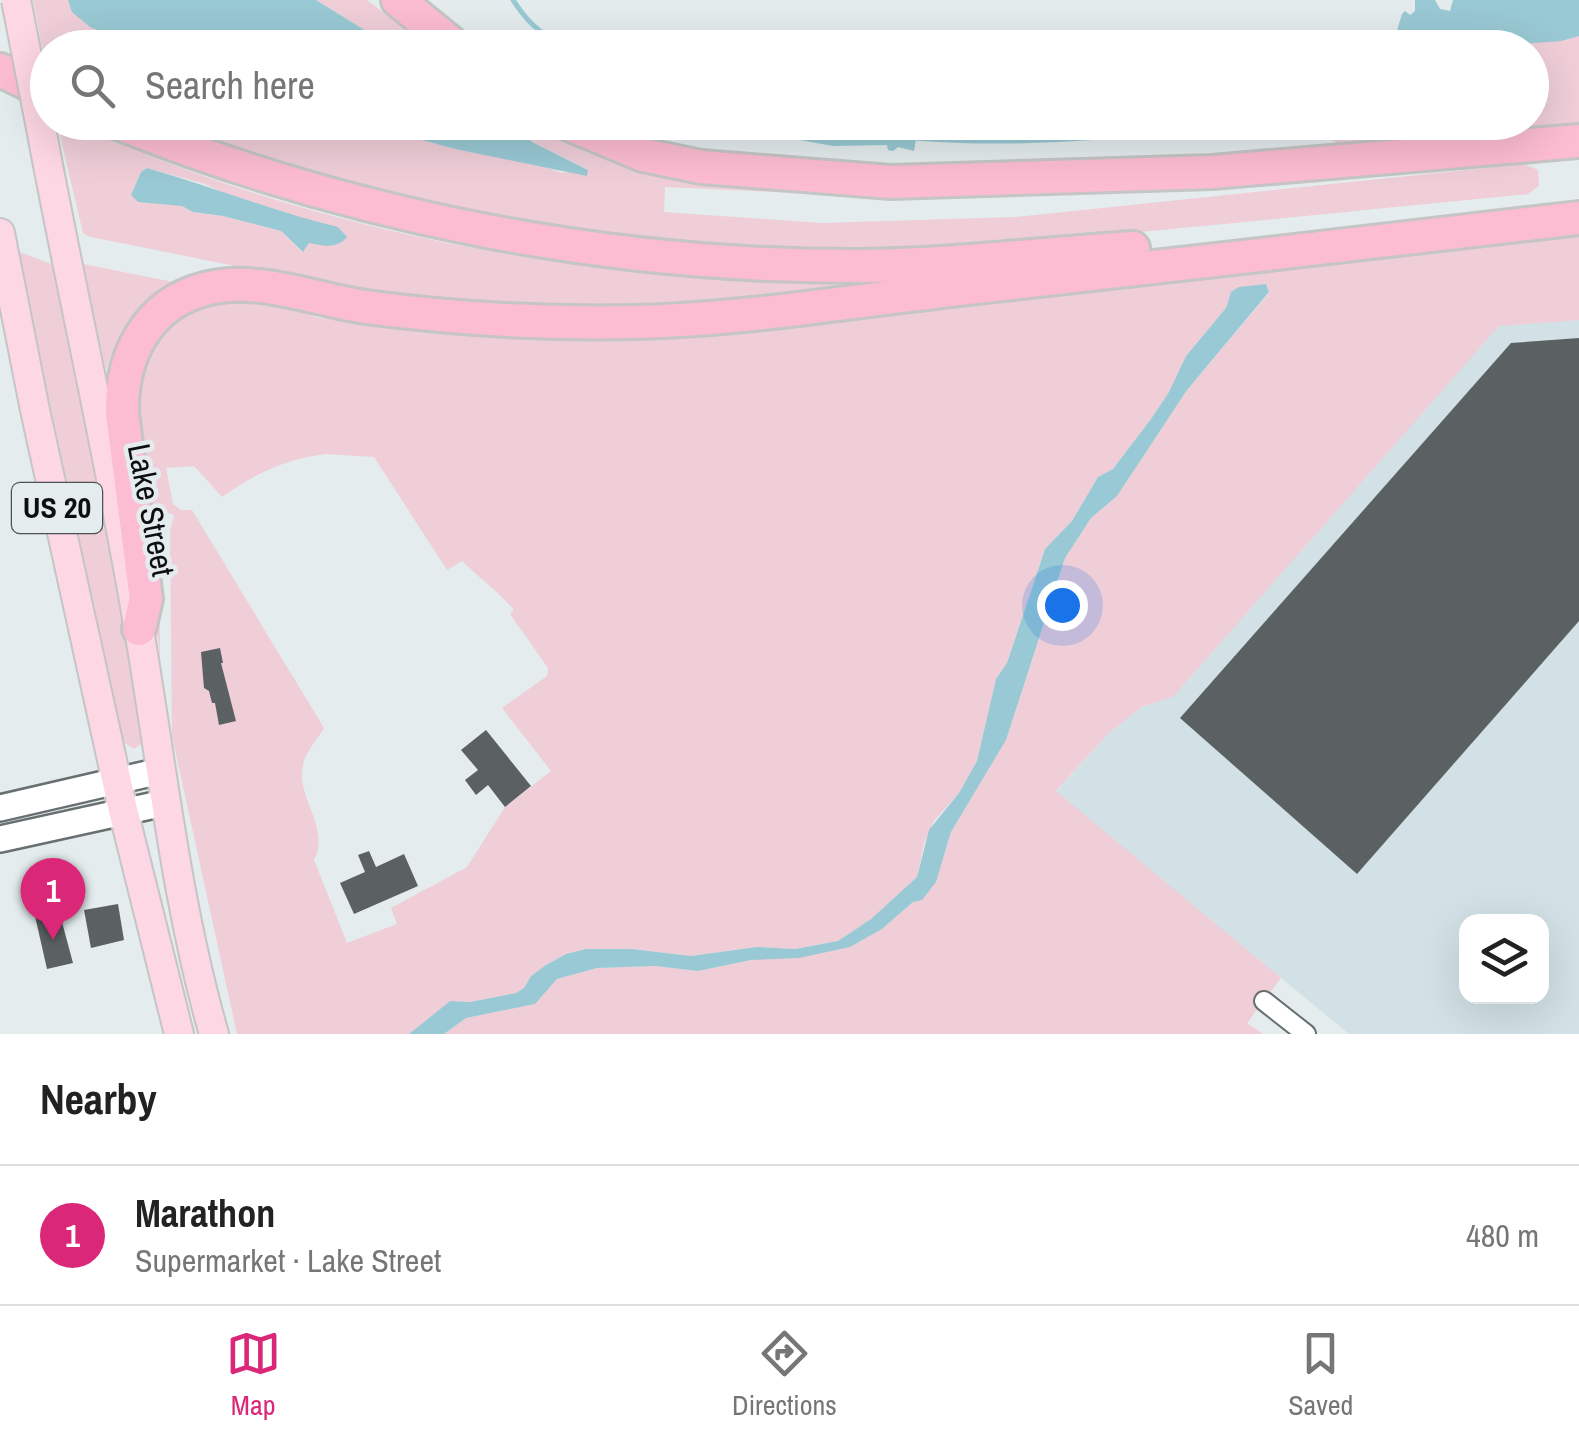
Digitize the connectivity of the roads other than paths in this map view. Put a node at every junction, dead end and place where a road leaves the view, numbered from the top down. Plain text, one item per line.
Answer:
1 (16, 0) edge
2 (398, 0) edge
3 (434, 30) edge
4 (0, 70) edge
5 (30, 72) edge
6 (30, 84) edge
7 (43, 140) edge
8 (160, 140) edge
9 (607, 140) edge
10 (1579, 141) edge
11 (1579, 204) edge
12 (1579, 218) edge
13 (0, 233) edge
14 (139, 629) junction
15 (160, 772) junction
16 (117, 782) junction
17 (164, 803) junction
18 (0, 808) edge
19 (123, 810) junction
20 (0, 839) edge
21 (1264, 1001) dead end
22 (179, 1034) edge
23 (214, 1034) edge
24 (1306, 1034) edge

1 - 5 main road, Lake Street / US 20, bridge
2 - 3 highway
4 - 6 highway
7 - 14 main road, Lake Street / US 20, bridge
8 - 11 highway
9 - 10 highway
12 - 14 highway
13 - 16 main road, US 20
14 - 15 main road, Lake Street / US 20
15 - 16 main road
15 - 17 main road, Lake Street / US 20
16 - 18 main road
16 - 19 main road, US 20
17 - 19 main road
17 - 23 main road, Lake Street / US 20
19 - 20 main road
19 - 22 main road, US 20
21 - 24 street

